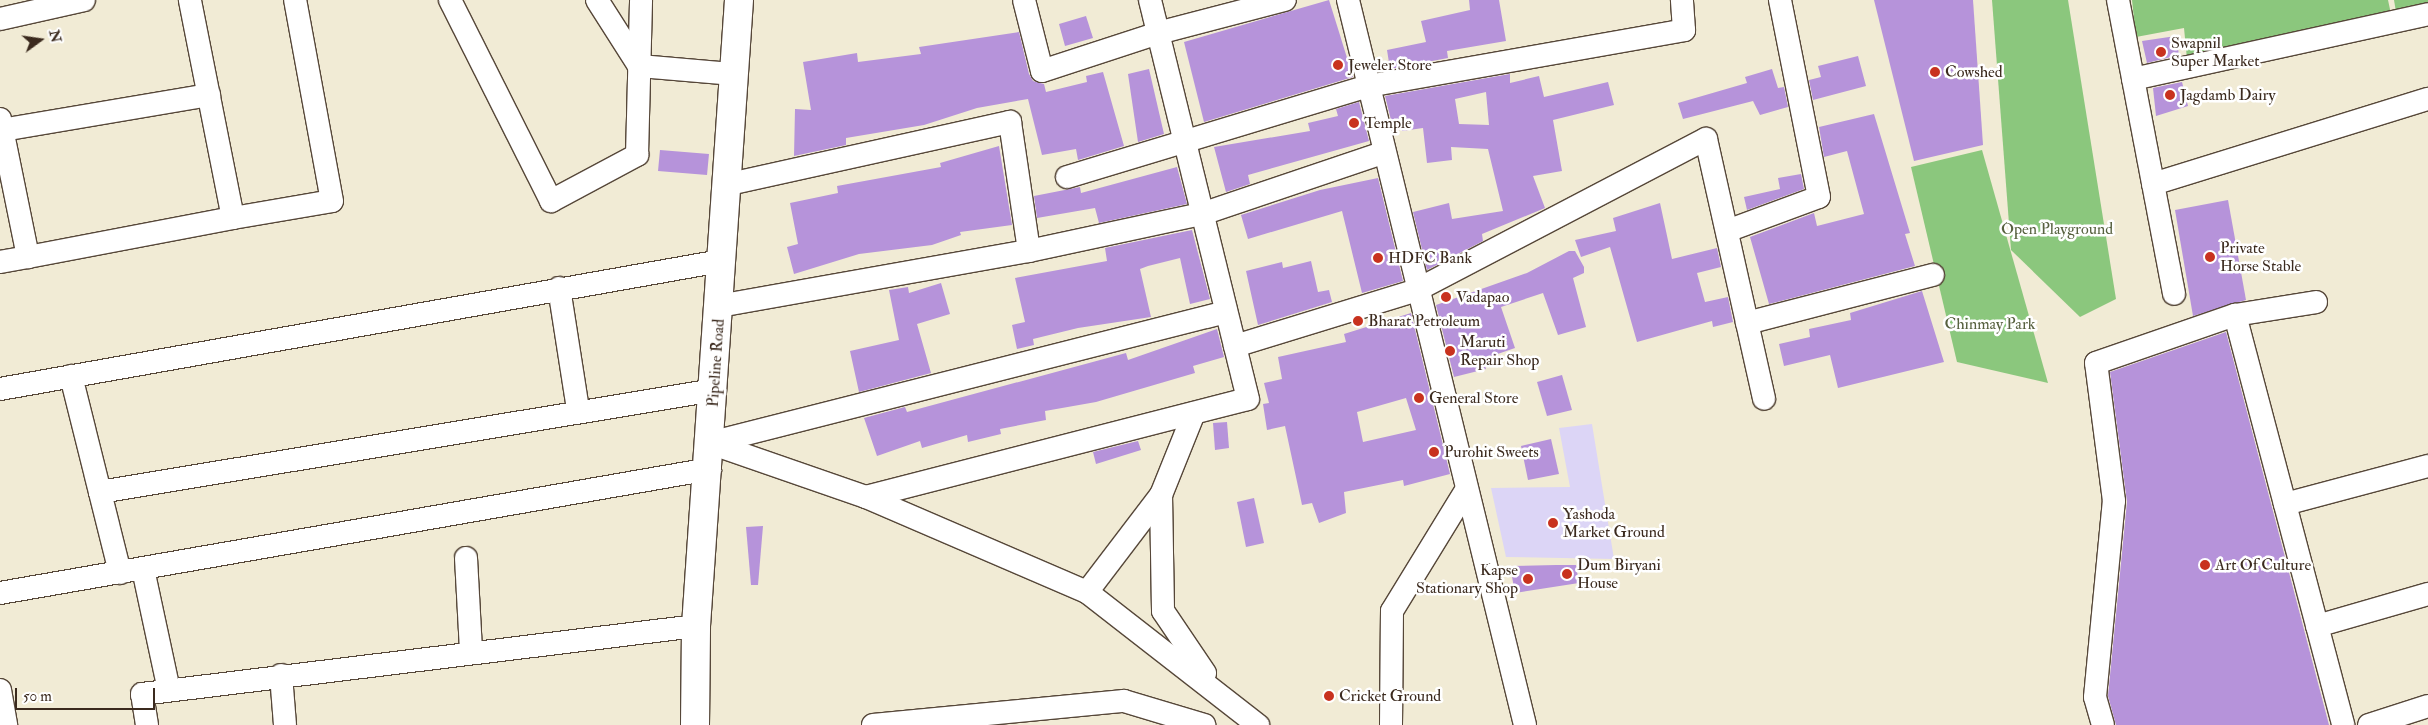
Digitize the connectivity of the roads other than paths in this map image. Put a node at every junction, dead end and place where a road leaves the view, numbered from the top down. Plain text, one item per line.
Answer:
1 (84, 0) edge
2 (190, 0) edge
3 (295, 0) edge
4 (450, 0) edge
5 (597, 0) edge
6 (641, 0) edge
7 (739, 0) edge
8 (1024, 0) edge
9 (1150, 0) edge
10 (1286, 0) edge
11 (1348, 0) edge
12 (1682, 0) edge
13 (1780, 0) edge
14 (2118, 0) edge
15 (1258, 3) edge
16 (2428, 14) edge
17 (0, 19) edge
18 (1158, 33) junction
19 (639, 66) junction
20 (732, 74) junction
21 (2133, 79) junction
22 (1368, 86) junction
23 (209, 95) junction
24 (2428, 99) edge
25 (1, 125) edge
26 (1184, 138) junction
27 (1382, 153) junction
28 (1067, 177) dead end
29 (2153, 184) junction
30 (725, 185) junction
31 (1202, 214) junction
32 (233, 218) junction
33 (1727, 231) junction
34 (1029, 251) junction
35 (28, 257) junction
36 (721, 261) junction
37 (0, 262) edge
38 (1933, 275) dead end
39 (559, 288) junction
40 (1417, 290) junction
41 (2174, 294) dead end
42 (2316, 302) dead end
43 (720, 306) junction
44 (1226, 312) junction
45 (2236, 315) junction
46 (1747, 323) junction
47 (1235, 346) junction
48 (71, 376) junction
49 (0, 389) edge
50 (714, 390) junction
51 (1764, 399) dead end
52 (578, 409) junction
53 (1194, 413) junction
54 (710, 456) junction
55 (2428, 466) edge
56 (100, 492) junction
57 (1465, 492) junction
58 (1161, 495) junction
59 (866, 497) junction
60 (2285, 504) junction
61 (466, 558) dead end
62 (143, 569) junction
63 (120, 574) junction
64 (1087, 592) junction
65 (0, 593) edge
66 (2428, 594) edge
67 (696, 626) junction
68 (2317, 626) junction
69 (471, 650) junction
70 (281, 676) junction
71 (1216, 688) junction
72 (0, 690) edge
73 (169, 690) junction
74 (2428, 706) edge
75 (6, 725) edge
76 (147, 725) edge
77 (285, 725) edge
78 (695, 725) edge
79 (873, 725) edge
80 (1204, 725) edge
81 (1241, 725) edge
82 (1258, 725) edge
83 (1391, 725) edge
84 (1525, 725) edge
85 (2103, 725) edge
86 (2343, 725) edge
87 (2369, 725) edge

1 - 17 street
2 - 23 street
3 - 32 street
4 - 19 street
5 - 19 street
6 - 19 street
7 - 20 main road, Pipeline Road
8 - 18 street
9 - 18 street
10 - 15 street
11 - 22 street
12 - 22 street
13 - 33 street
14 - 21 street
15 - 18 street
16 - 21 street
18 - 26 street
19 - 20 street
20 - 30 main road, Pipeline Road
21 - 29 street
22 - 26 street
22 - 27 street
23 - 25 street
23 - 32 street
24 - 29 street
25 - 35 street
26 - 28 street
26 - 31 street
27 - 31 street
27 - 40 street
29 - 41 street
30 - 34 street
30 - 36 main road, Pipeline Road
31 - 34 street
31 - 44 street
32 - 35 street
33 - 40 street
33 - 46 street
34 - 43 street
35 - 37 street
36 - 39 street
36 - 43 main road, Pipeline Road
38 - 46 street
39 - 48 street
39 - 52 street
40 - 47 street
40 - 57 street
42 - 45 street
43 - 50 main road, Pipeline Road
44 - 47 street
44 - 54 street
45 - 60 street
45 - 85 street
46 - 51 street
47 - 53 street
48 - 49 street
48 - 56 street
50 - 52 street
50 - 54 main road, Pipeline Road
52 - 56 street
53 - 58 street
53 - 59 street
54 - 59 street
54 - 62 street
54 - 67 main road, Pipeline Road
55 - 60 street
56 - 63 street
57 - 83 street
57 - 84 street
58 - 64 street
58 - 71 street
59 - 64 street
60 - 68 street
61 - 69 street
62 - 63 street
62 - 73 street
63 - 65 street
64 - 71 street
66 - 68 street
67 - 69 street
67 - 78 main road, Pipeline Road
68 - 86 street
69 - 70 street
70 - 73 street
70 - 77 street
71 - 81 street
71 - 82 street
72 - 75 street
73 - 76 street
74 - 87 street
79 - 80 street

